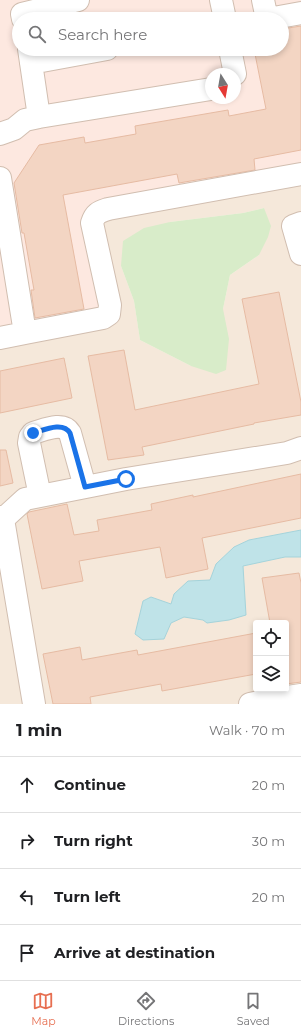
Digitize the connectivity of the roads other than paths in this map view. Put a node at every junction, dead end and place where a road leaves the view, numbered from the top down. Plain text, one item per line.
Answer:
1 (78, 0) edge
2 (221, 0) edge
3 (263, 0) edge
4 (20, 11) edge
5 (224, 12) edge
6 (266, 12) edge
7 (301, 13) edge
8 (289, 15) edge
9 (30, 56) edge
10 (231, 56) edge
11 (234, 68) edge
12 (205, 90) edge
13 (39, 117) junction
14 (0, 134) edge
15 (301, 174) edge
16 (0, 178) edge
17 (301, 223) edge
18 (301, 254) edge
19 (25, 333) junction
20 (0, 338) edge
21 (301, 448) edge
22 (85, 487) junction
23 (40, 496) junction
24 (1, 519) edge
25 (301, 695) edge
26 (34, 704) edge
27 (250, 704) edge

1 - 4 lane
2 - 5 lane
3 - 6 lane
7 - 8 lane
9 - 13 lane
10 - 11 lane
12 - 13 lane
13 - 14 lane
15 - 19 lane
16 - 19 lane
17 - 18 lane
19 - 20 lane
21 - 22 lane
22 - 23 lane
22 - 23 lane
23 - 24 lane
24 - 26 lane
25 - 27 lane

